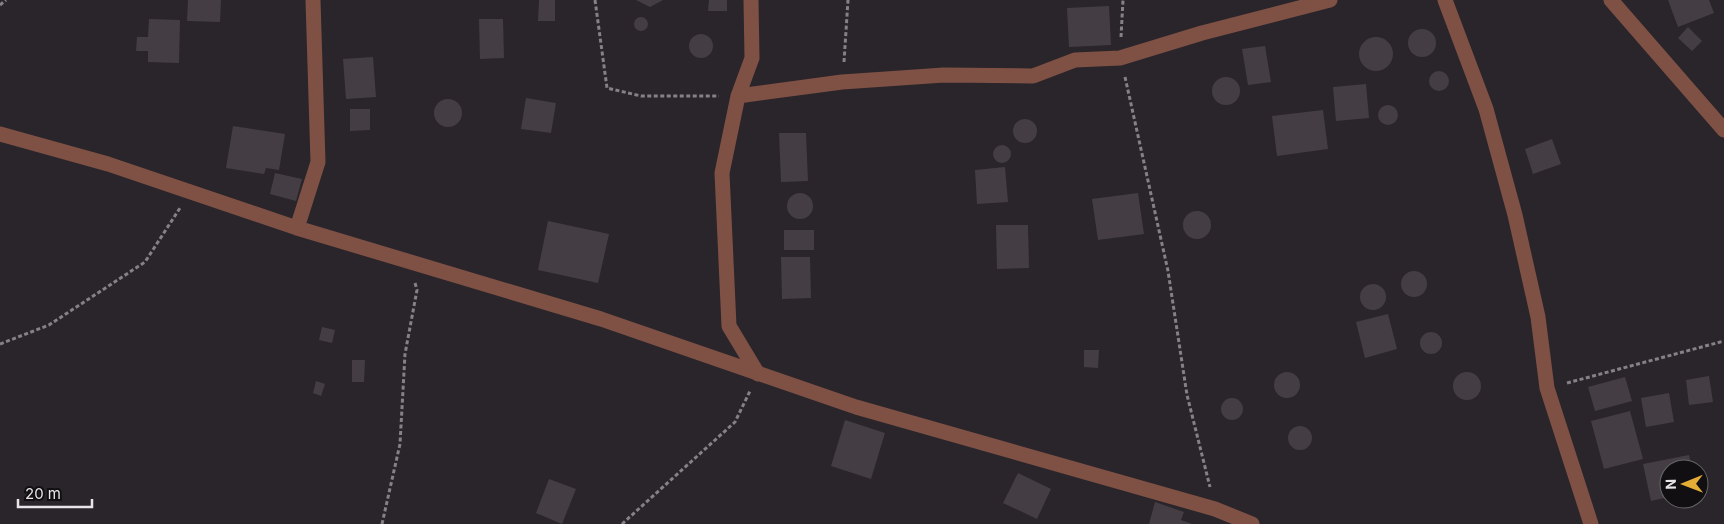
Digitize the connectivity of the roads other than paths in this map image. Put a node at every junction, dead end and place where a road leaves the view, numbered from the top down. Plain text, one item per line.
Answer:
1 (313, 0) edge
2 (751, 0) edge
3 (1330, 0) edge
4 (1445, 0) edge
5 (1611, 0) edge
6 (738, 96) junction
7 (1724, 130) edge
8 (0, 134) edge
9 (297, 228) junction
10 (758, 374) junction
11 (1252, 524) edge
12 (1591, 524) edge

1 - 9 street
2 - 6 street
3 - 6 street
4 - 12 street
5 - 7 street
6 - 10 street
8 - 9 street
9 - 10 street
10 - 11 street

